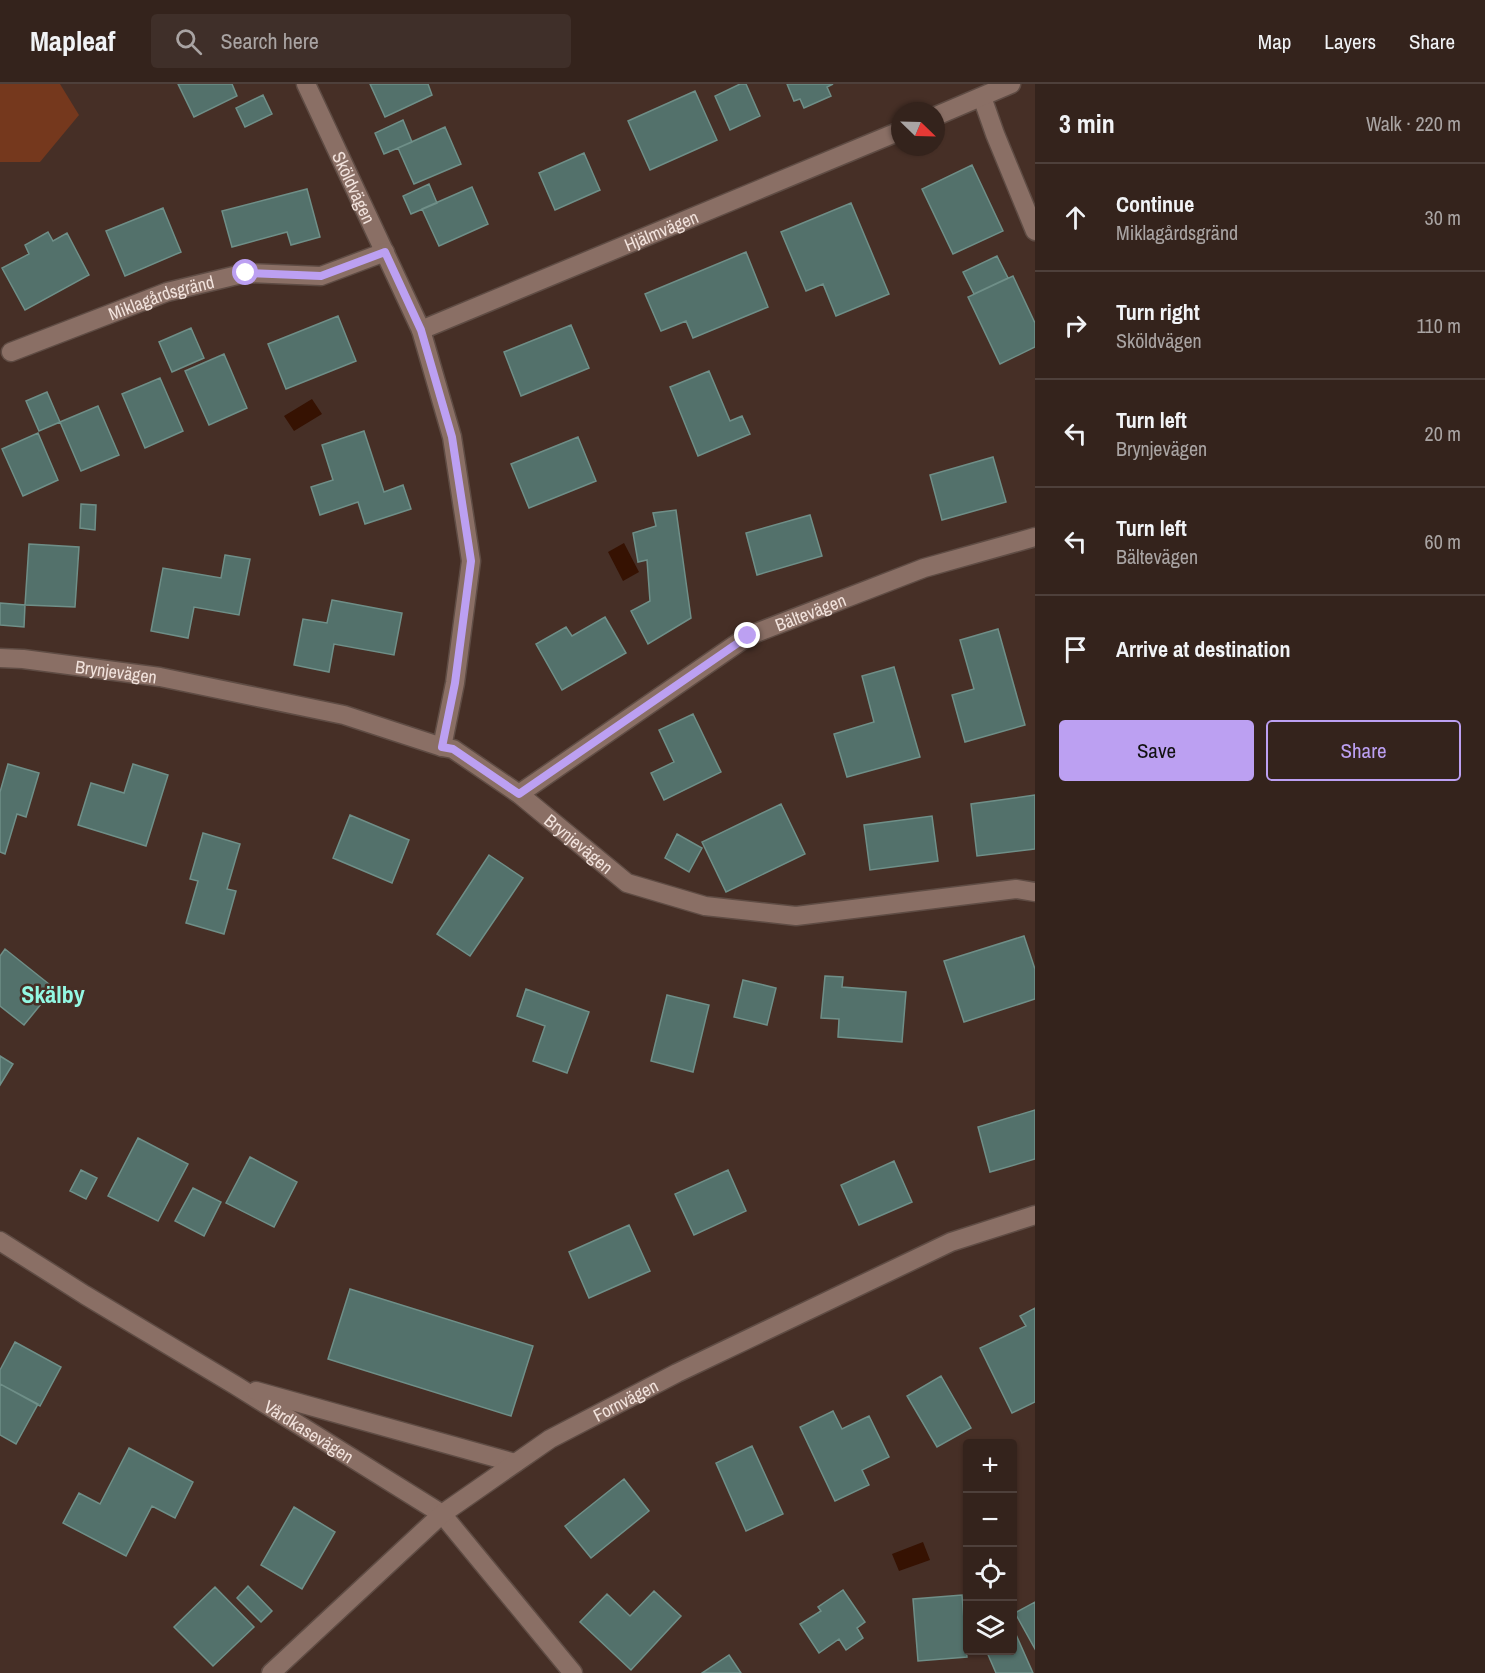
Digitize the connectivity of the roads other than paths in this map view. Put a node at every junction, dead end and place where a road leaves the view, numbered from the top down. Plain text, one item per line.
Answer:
1 (306, 84) edge
2 (1011, 84) edge
3 (982, 97) junction
4 (945, 112) edge
5 (891, 135) edge
6 (1035, 231) edge
7 (385, 252) junction
8 (421, 330) junction
9 (11, 352) dead end
10 (1035, 537) edge
11 (0, 658) edge
12 (442, 747) junction
13 (519, 794) junction
14 (1035, 892) edge
15 (1035, 1215) edge
16 (0, 1241) edge
17 (235, 1385) junction
18 (515, 1463) junction
19 (442, 1514) junction
20 (271, 1673) edge
21 (573, 1673) edge

1 - 7 street, Sköldvägen
2 - 3 street
3 - 4 street
3 - 6 street
5 - 8 street, Hjälmvägen
7 - 8 street, Sköldvägen
7 - 9 street, Miklagårdsgränd
8 - 12 street, Sköldvägen
10 - 13 street, Bältevägen
11 - 12 street, Brynjevägen
12 - 13 street, Brynjevägen
13 - 14 street, Brynjevägen
15 - 18 street, Fornvägen
16 - 17 street, Vårdkasevägen
17 - 18 street
17 - 19 street, Vårdkasevägen
18 - 19 street, Fornvägen
19 - 20 street, Fornvägen
19 - 21 street, Vårdkasevägen

